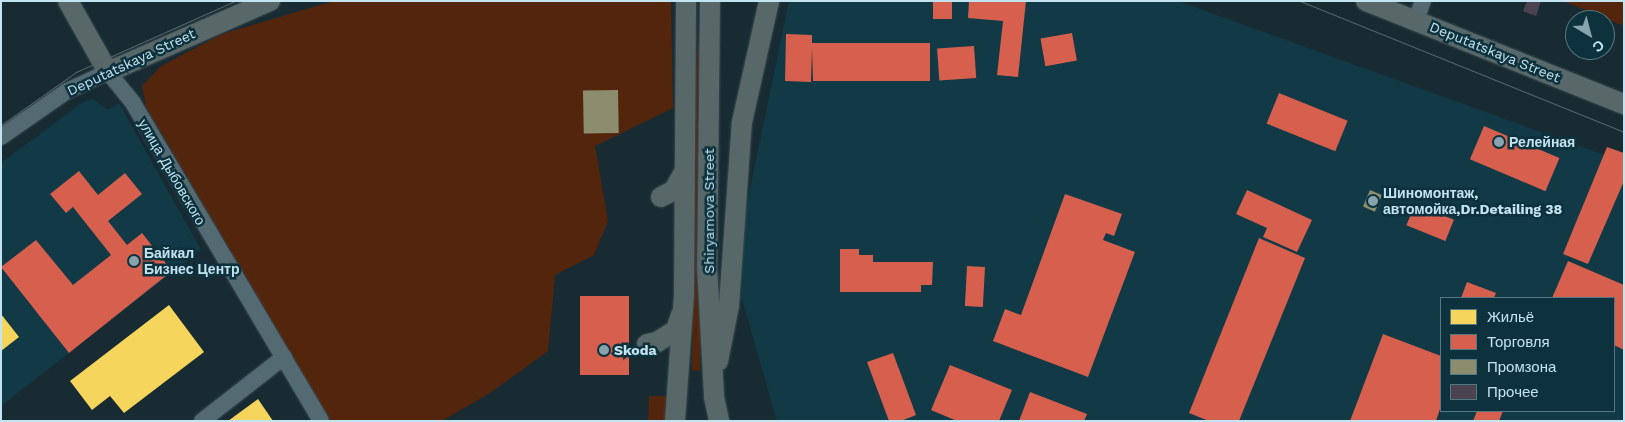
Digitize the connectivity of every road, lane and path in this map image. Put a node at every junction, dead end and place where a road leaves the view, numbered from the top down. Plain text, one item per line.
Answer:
1 (68, 1) edge
2 (270, 1) edge
3 (686, 1) edge
4 (710, 1) edge
5 (769, 1) edge
6 (1366, 1) edge
7 (1423, 1) edge
8 (1416, 20) junction
9 (108, 72) junction
10 (1624, 104) edge
11 (1, 137) edge
12 (683, 174) junction
13 (661, 197) dead end
14 (684, 295) junction
15 (647, 344) dead end
16 (284, 357) junction
17 (714, 380) junction
18 (202, 421) edge
19 (321, 421) edge
20 (675, 421) edge
21 (719, 421) edge

1 - 9 main road, улица Дыбовского
2 - 9 main road, Deputatskaya Street
3 - 12 main road
4 - 17 main road, Shiryamova Street
5 - 17 main road
6 - 8 main road, Deputatskaya Street
7 - 8 street
8 - 10 main road, Deputatskaya Street
9 - 11 street, Deputatskaya Street
9 - 16 street, улица Дыбовского
12 - 13 main road
12 - 14 main road
14 - 15 main road
14 - 20 main road
16 - 18 street
16 - 19 street, улица Дыбовского
17 - 21 main road, Shiryamova Street

